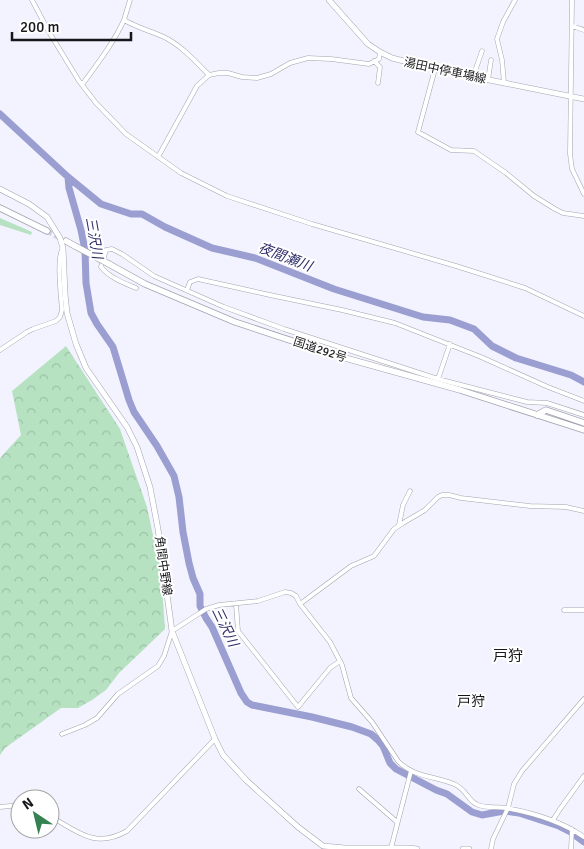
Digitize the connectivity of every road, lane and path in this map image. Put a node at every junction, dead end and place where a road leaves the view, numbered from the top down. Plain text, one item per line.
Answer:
1 (32, 0) edge
2 (130, 0) edge
3 (515, 0) edge
4 (572, 0) edge
5 (331, 1) edge
6 (124, 20) junction
7 (572, 26) junction
8 (584, 30) edge
9 (482, 51) dead end
10 (380, 52) junction
11 (491, 60) dead end
12 (374, 61) junction
13 (434, 69) junction
14 (209, 76) junction
15 (473, 77) junction
16 (488, 80) junction
17 (378, 82) dead end
18 (504, 83) junction
19 (82, 85) junction
20 (570, 96) junction
21 (584, 99) edge
22 (158, 157) junction
23 (0, 188) edge
24 (584, 194) edge
25 (0, 208) edge
26 (584, 216) edge
27 (46, 231) tunnel mouth
28 (66, 241) tunnel mouth
29 (63, 248) junction
30 (136, 288) dead end
31 (187, 290) junction
32 (584, 316) edge
33 (450, 344) junction
34 (0, 350) edge
35 (438, 379) junction
36 (584, 401) edge
37 (537, 415) junction
38 (584, 415) edge
39 (584, 423) edge
40 (584, 430) edge
41 (410, 491) dead end
42 (584, 511) edge
43 (399, 526) junction
44 (236, 604) junction
45 (300, 604) junction
46 (564, 610) dead end
47 (584, 610) edge
48 (172, 631) junction
49 (340, 661) junction
50 (584, 698) edge
51 (62, 734) dead end
52 (214, 739) junction
53 (411, 772) junction
54 (584, 776) edge
55 (359, 789) dead end
56 (508, 808) junction
57 (553, 820) junction
58 (60, 822) edge
59 (397, 822) junction
60 (572, 829) junction
61 (584, 837) edge
62 (391, 848) edge
63 (417, 849) edge
64 (463, 849) edge
65 (469, 849) edge
66 (491, 849) edge
67 (571, 849) edge

1 - 19 street
2 - 6 street
3 - 18 street
4 - 7 street
5 - 10 main road, 湯田中停車場線
6 - 14 street
6 - 19 street
7 - 8 street
7 - 20 street
9 - 15 street
10 - 12 street
10 - 13 main road, 湯田中停車場線
11 - 16 street
12 - 14 street
12 - 17 street
13 - 15 main road, 湯田中停車場線
13 - 26 street
14 - 22 street
15 - 16 main road, 湯田中停車場線
16 - 18 main road, 湯田中停車場線
18 - 20 main road, 湯田中停車場線
19 - 22 street
20 - 21 main road, 湯田中停車場線
20 - 24 street
22 - 32 street
23 - 29 main road, 角間中野線
25 - 27 highway
28 - 37 highway, 国道292号, bridge
29 - 34 street
29 - 48 main road, 角間中野線
30 - 31 street
31 - 33 street
31 - 35 street
33 - 35 street
33 - 36 street
35 - 38 street
37 - 39 highway
37 - 40 highway, 国道292号
41 - 43 street
42 - 43 street
43 - 45 street
44 - 45 street
44 - 48 street
44 - 49 street
45 - 49 street
46 - 47 street
48 - 51 street
48 - 52 main road, 角間中野線
49 - 53 street
50 - 56 street
52 - 58 street
52 - 62 main road, 角間中野線
53 - 56 street
53 - 59 street
54 - 57 street
55 - 59 street
56 - 57 street
56 - 66 street
57 - 60 street
59 - 62 street
60 - 61 street
60 - 67 street
62 - 63 main road, 角間中野線
64 - 65 main road

